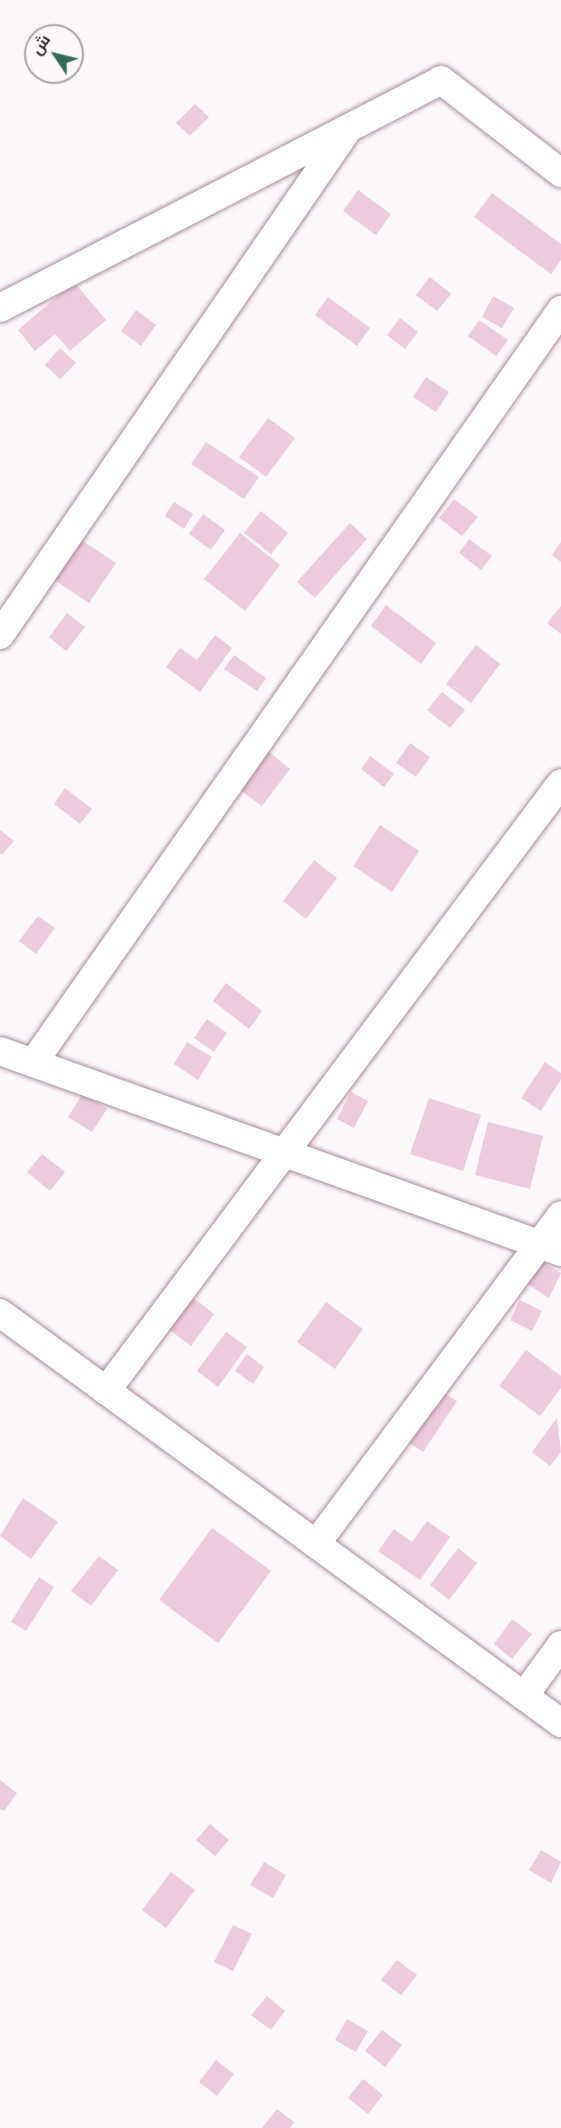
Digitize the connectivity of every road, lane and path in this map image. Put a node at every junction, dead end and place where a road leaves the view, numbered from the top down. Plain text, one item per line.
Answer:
1 (348, 128) junction
2 (561, 173) edge
3 (0, 308) edge
4 (561, 310) edge
5 (0, 635) edge
6 (561, 783) edge
7 (0, 1051) edge
8 (33, 1063) junction
9 (284, 1153) junction
10 (561, 1215) edge
11 (550, 1248) edge
12 (0, 1313) edge
13 (106, 1391) junction
14 (316, 1544) junction
15 (561, 1645) edge
16 (524, 1696) junction
17 (561, 1723) edge

1 - 2 street
1 - 3 street
1 - 5 street
4 - 8 street
6 - 9 street
7 - 8 street
8 - 9 street
9 - 11 street
9 - 13 street
10 - 11 street
11 - 14 street
12 - 13 street
13 - 14 street
14 - 16 street
15 - 16 street
16 - 17 street

